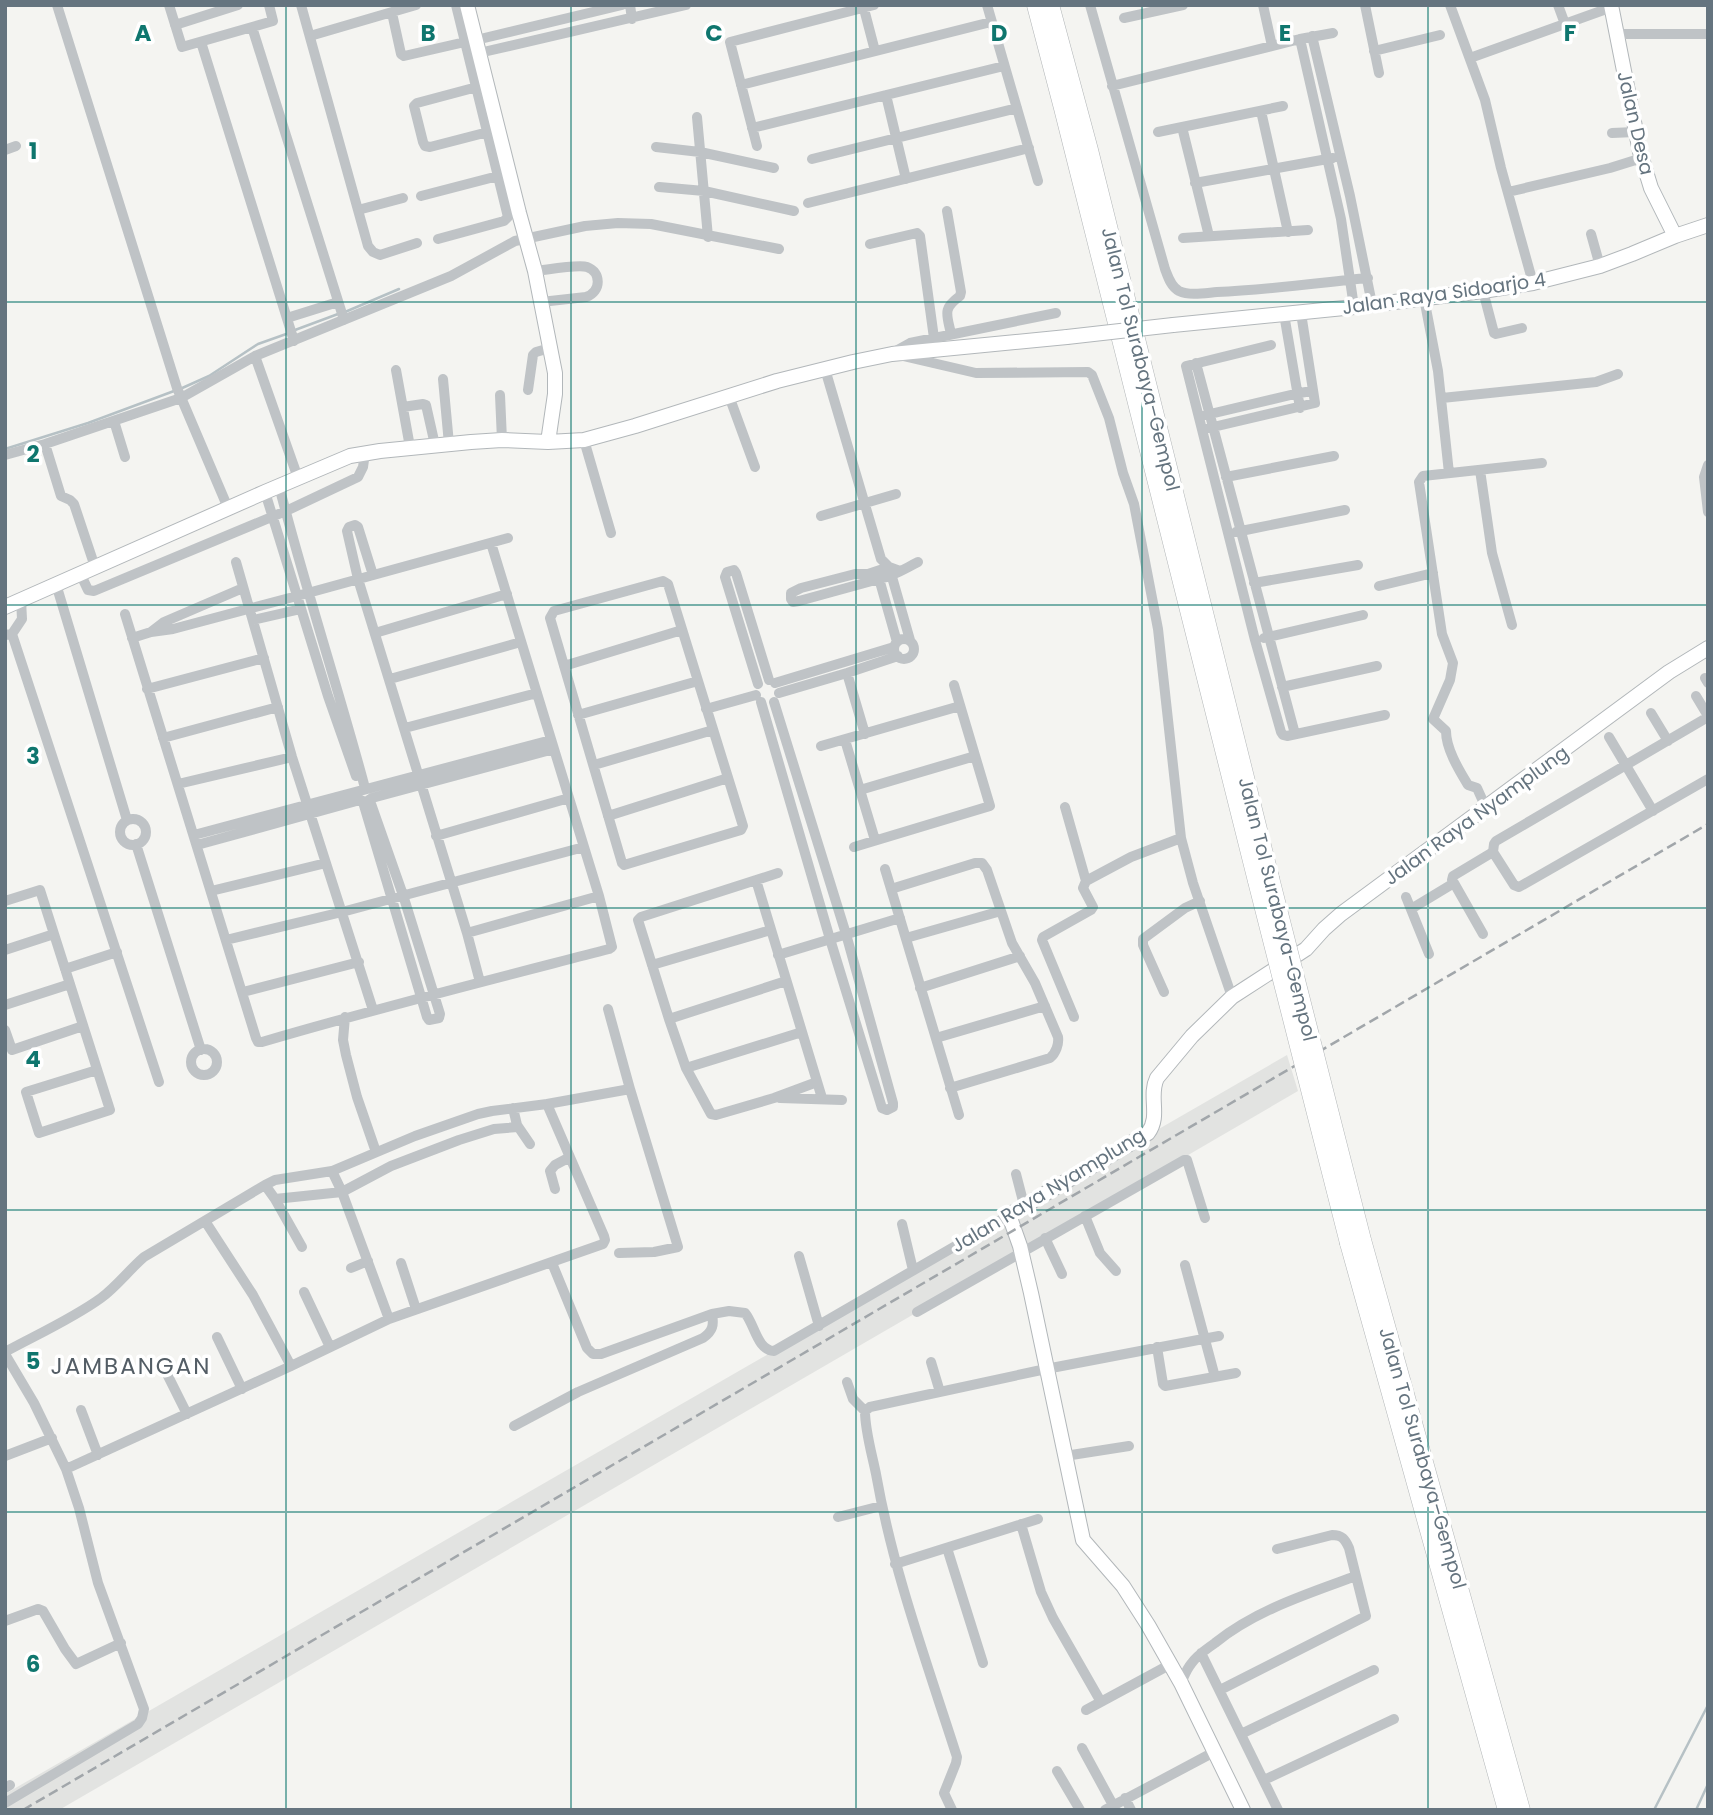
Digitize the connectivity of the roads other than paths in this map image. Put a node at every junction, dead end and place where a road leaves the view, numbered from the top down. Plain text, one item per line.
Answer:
1 (57, 5) edge
2 (169, 5) edge
3 (238, 5) edge
4 (269, 5) edge
5 (302, 5) edge
6 (416, 5) edge
7 (456, 5) edge
8 (467, 5) edge
9 (622, 5) edge
10 (630, 5) edge
11 (686, 5) edge
12 (986, 5) edge
13 (1036, 5) edge
14 (1050, 5) edge
15 (1090, 5) edge
16 (1183, 5) edge
17 (1264, 5) edge
18 (1365, 5) edge
19 (1450, 5) edge
20 (1558, 5) edge
21 (867, 6) edge
22 (1608, 7) edge
23 (1145, 9) edge
24 (392, 13) junction
25 (1124, 18) dead end
26 (632, 19) junction
27 (991, 22) junction
28 (1565, 24) junction
29 (175, 25) junction
30 (252, 27) junction
31 (1333, 33) dead end
32 (1617, 34) junction
33 (1708, 34) edge
34 (1440, 35) dead end
35 (310, 36) junction
36 (1312, 36) junction
37 (1300, 39) junction
38 (201, 42) junction
39 (473, 45) junction
40 (1272, 46) junction
41 (875, 51) junction
42 (1374, 51) junction
43 (1470, 58) junction
44 (1004, 66) junction
45 (1379, 73) dead end
46 (741, 85) junction
47 (1112, 86) junction
48 (477, 87) junction
49 (886, 95) junction
50 (1283, 106) dead end
51 (1017, 108) junction
52 (1261, 111) junction
53 (697, 117) dead end
54 (1182, 127) junction
55 (752, 128) junction
56 (488, 132) junction
57 (1158, 132) dead end
58 (1631, 132) junction
59 (1614, 133) dead end
60 (897, 138) junction
61 (16, 146) dead end
62 (757, 146) dead end
63 (656, 147) dead end
64 (1029, 148) junction
65 (5, 150) edge
66 (700, 152) junction
67 (1340, 157) junction
68 (812, 159) dead end
69 (1327, 160) junction
70 (1637, 160) junction
71 (774, 168) dead end
72 (1273, 168) junction
73 (498, 176) junction
74 (906, 178) junction
75 (1038, 181) dead end
76 (1195, 183) junction
77 (659, 187) dead end
78 (704, 191) junction
79 (1508, 192) junction
80 (421, 197) dead end
81 (403, 198) dead end
82 (808, 203) dead end
83 (358, 211) junction
84 (794, 211) dead end
85 (947, 211) dead end
86 (1708, 225) edge
87 (1308, 230) dead end
88 (1288, 232) junction
89 (1591, 234) dead end
90 (1209, 236) junction
91 (1674, 236) junction
92 (708, 237) junction
93 (527, 238) junction
94 (1183, 238) dead end
95 (438, 239) dead end
96 (417, 243) dead end
97 (870, 244) dead end
98 (779, 249) dead end
99 (1600, 265) junction
100 (535, 271) junction
101 (1368, 278) junction
102 (1349, 280) junction
103 (1533, 283) junction
104 (1483, 291) junction
105 (1424, 298) junction
106 (541, 302) junction
107 (1372, 304) junction
108 (339, 305) junction
109 (1354, 307) junction
110 (1056, 313) dead end
111 (1301, 313) junction
112 (1284, 314) junction
113 (344, 320) junction
114 (288, 322) junction
115 (1522, 328) dead end
116 (951, 334) junction
117 (934, 338) junction
118 (293, 339) junction
119 (1271, 345) dead end
120 (550, 348) junction
121 (892, 354) junction
122 (255, 356) junction
123 (825, 369) junction
124 (396, 370) dead end
125 (1618, 374) dead end
126 (443, 379) dead end
127 (528, 390) dead end
128 (1314, 391) junction
129 (1298, 393) junction
130 (179, 394) junction
131 (500, 395) dead end
132 (729, 396) junction
133 (1442, 398) junction
134 (402, 407) junction
135 (1300, 408) junction
136 (1204, 416) junction
137 (114, 421) junction
138 (1207, 428) junction
139 (502, 440) junction
140 (584, 440) junction
141 (548, 442) junction
142 (45, 444) junction
143 (442, 445) junction
144 (410, 447) junction
145 (365, 453) junction
146 (5, 455) edge
147 (1334, 456) dead end
148 (125, 457) dead end
149 (1542, 463) dead end
150 (1708, 465) edge
151 (755, 467) dead end
152 (1480, 470) junction
153 (1449, 473) junction
154 (1226, 477) junction
155 (298, 478) junction
156 (279, 486) junction
157 (265, 492) junction
158 (896, 494) dead end
159 (865, 502) junction
160 (228, 508) junction
161 (1345, 510) dead end
162 (286, 511) junction
163 (1708, 512) edge
164 (821, 516) dead end
165 (271, 518) junction
166 (1240, 531) junction
167 (611, 533) dead end
168 (1228, 534) junction
169 (508, 538) dead end
170 (491, 544) junction
171 (881, 559) junction
172 (236, 562) dead end
173 (918, 562) dead end
174 (1358, 565) dead end
175 (95, 567) junction
176 (894, 572) junction
177 (80, 573) junction
178 (1433, 573) junction
179 (878, 574) junction
180 (373, 575) junction
181 (358, 579) junction
182 (1254, 583) junction
183 (56, 584) junction
184 (1379, 586) dead end
185 (243, 588) junction
186 (308, 593) junction
187 (507, 594) junction
188 (297, 596) junction
189 (21, 600) junction
190 (5, 607) edge
191 (250, 608) junction
192 (301, 609) junction
193 (125, 614) dead end
194 (1363, 615) dead end
195 (253, 620) junction
196 (1512, 625) dead end
197 (682, 631) junction
198 (151, 632) junction
199 (375, 633) junction
200 (9, 635) edge
201 (1269, 637) junction
202 (132, 638) junction
203 (910, 640) junction
204 (1255, 640) junction
205 (521, 642) junction
206 (896, 648) junction
207 (1708, 648) edge
208 (264, 658) junction
209 (564, 666) junction
210 (1377, 666) dead end
211 (847, 673) junction
212 (390, 679) junction
213 (698, 681) junction
214 (954, 685) dead end
215 (1282, 687) junction
216 (147, 689) junction
217 (774, 689) junction
218 (339, 692) junction
219 (537, 693) junction
220 (758, 694) junction
221 (328, 696) junction
222 (1696, 696) dead end
223 (960, 706) junction
224 (278, 707) junction
225 (706, 709) junction
226 (1651, 713) dead end
227 (578, 715) junction
228 (1385, 715) dead end
229 (1708, 716) edge
230 (405, 728) junction
231 (713, 730) junction
232 (865, 734) junction
233 (1295, 734) junction
234 (1609, 737) dead end
235 (163, 738) junction
236 (845, 740) junction
237 (1668, 741) junction
238 (553, 744) junction
239 (821, 746) dead end
240 (975, 756) junction
241 (292, 757) junction
242 (594, 765) junction
243 (1625, 765) junction
244 (420, 779) junction
245 (728, 779) junction
246 (1708, 779) edge
247 (178, 784) junction
248 (860, 790) junction
249 (365, 795) junction
250 (569, 798) junction
251 (1065, 807) dead end
252 (1486, 808) junction
253 (309, 809) junction
254 (1653, 811) junction
255 (608, 816) junction
256 (127, 820) junction
257 (436, 835) junction
258 (1181, 838) junction
259 (196, 840) junction
260 (874, 840) junction
261 (136, 844) junction
262 (584, 846) junction
263 (853, 847) dead end
264 (1493, 852) junction
265 (326, 863) junction
266 (885, 870) dead end
267 (778, 873) dead end
268 (1264, 879) junction
269 (756, 880) junction
270 (451, 881) junction
271 (1086, 881) junction
272 (1454, 883) junction
273 (891, 889) junction
274 (211, 891) junction
275 (403, 895) junction
276 (599, 896) junction
277 (1406, 897) dead end
278 (391, 898) junction
279 (1199, 899) junction
280 (5, 901) edge
281 (1411, 909) junction
282 (1001, 911) junction
283 (342, 912) junction
284 (900, 918) junction
285 (771, 930) junction
286 (467, 933) junction
287 (54, 934) junction
288 (846, 934) junction
289 (1483, 934) dead end
290 (830, 939) junction
291 (906, 939) junction
292 (226, 940) junction
293 (5, 950) edge
294 (117, 952) junction
295 (1429, 954) dead end
296 (778, 955) junction
297 (1020, 956) junction
298 (359, 962) junction
299 (652, 965) junction
300 (65, 969) junction
301 (786, 981) junction
302 (480, 982) junction
303 (70, 985) junction
304 (920, 988) junction
305 (243, 992) junction
306 (1164, 992) dead end
307 (433, 995) junction
308 (1232, 997) junction
309 (422, 998) junction
310 (5, 1005) edge
311 (1045, 1006) junction
312 (608, 1009) dead end
313 (373, 1010) junction
314 (345, 1017) junction
315 (1074, 1017) dead end
316 (669, 1019) junction
317 (83, 1027) junction
318 (5, 1030) edge
319 (802, 1032) junction
320 (936, 1038) junction
321 (201, 1050) dead end
322 (686, 1068) junction
323 (97, 1070) junction
324 (159, 1082) dead end
325 (817, 1082) junction
326 (950, 1088) junction
327 (630, 1089) junction
328 (775, 1098) junction
329 (822, 1098) junction
330 (842, 1100) dead end
331 (547, 1104) junction
332 (959, 1115) dead end
333 (516, 1119) junction
334 (481, 1124) junction
335 (456, 1132) junction
336 (530, 1144) dead end
337 (418, 1147) junction
338 (376, 1152) junction
339 (562, 1161) junction
340 (1016, 1174) dead end
341 (337, 1183) junction
342 (555, 1189) dead end
343 (270, 1192) junction
344 (1024, 1205) junction
345 (1009, 1215) junction
346 (1085, 1216) junction
347 (1205, 1218) dead end
348 (902, 1224) dead end
349 (210, 1228) junction
350 (1045, 1238) junction
351 (1355, 1241) junction
352 (302, 1247) dead end
353 (1021, 1252) junction
354 (619, 1253) dead end
355 (799, 1256) dead end
356 (368, 1261) junction
357 (401, 1263) dead end
358 (552, 1263) junction
359 (1185, 1265) dead end
360 (351, 1268) dead end
361 (913, 1270) junction
362 (1116, 1271) dead end
363 (1062, 1274) dead end
364 (304, 1292) dead end
365 (416, 1309) junction
366 (917, 1312) dead end
367 (712, 1314) junction
368 (389, 1319) junction
369 (819, 1326) junction
370 (1219, 1336) dead end
371 (217, 1337) dead end
372 (1204, 1339) junction
373 (330, 1347) junction
374 (1157, 1347) junction
375 (8, 1358) edge
376 (931, 1362) dead end
377 (291, 1366) junction
378 (164, 1368) dead end
379 (1046, 1369) junction
380 (1236, 1373) dead end
381 (1215, 1377) junction
382 (847, 1382) dead end
383 (242, 1389) junction
384 (940, 1392) junction
385 (81, 1410) dead end
386 (865, 1411) junction
387 (187, 1414) junction
388 (514, 1426) dead end
389 (52, 1438) junction
390 (1129, 1446) dead end
391 (98, 1455) junction
392 (5, 1456) edge
393 (1065, 1456) junction
394 (66, 1469) junction
395 (881, 1506) junction
396 (838, 1517) dead end
397 (1038, 1519) dead end
398 (1021, 1524) junction
399 (947, 1548) junction
400 (1277, 1549) dead end
401 (895, 1564) junction
402 (1356, 1576) junction
403 (5, 1621) edge
404 (121, 1643) junction
405 (1201, 1653) junction
406 (983, 1663) dead end
407 (1171, 1664) junction
408 (1374, 1670) dead end
409 (1181, 1683) junction
410 (1220, 1690) junction
411 (1101, 1702) junction
412 (1086, 1710) dead end
413 (1394, 1719) dead end
414 (1241, 1734) junction
415 (1082, 1748) dead end
416 (1214, 1752) junction
417 (1057, 1770) dead end
418 (1264, 1780) junction
419 (1125, 1798) junction
420 (5, 1802) edge
421 (1109, 1808) edge
422 (952, 1810) edge
423 (1080, 1810) edge
424 (1131, 1810) edge
425 (1243, 1810) edge
426 (1278, 1810) edge
427 (1507, 1810) edge
428 (1521, 1810) edge

1 - 130 street
2 - 29 street
3 - 29 street
4 - 30 street
5 - 35 street
6 - 24 street
7 - 39 street
8 - 39 street
9 - 39 street
10 - 26 street
11 - 26 street
12 - 27 street
13 - 268 highway, Jalan Tol Surabaya–Gempol
14 - 268 highway, Jalan Tol Surabaya–Gempol
15 - 47 street
16 - 23 street
17 - 40 street
18 - 42 street
19 - 43 street
20 - 28 street
21 - 41 street
21 - 46 street
22 - 28 street
22 - 32 street, Jalan Desa
23 - 25 street
24 - 35 street
24 - 39 street
26 - 39 street
27 - 41 street
27 - 44 street
28 - 43 street
29 - 38 street
30 - 38 street
30 - 108 street
31 - 36 street
32 - 33 street
32 - 58 street, Jalan Desa
34 - 42 street
35 - 83 street
36 - 37 street
36 - 67 street
37 - 40 street
37 - 69 street
38 - 114 street
39 - 48 street
39 - 93 street
40 - 47 street
41 - 46 street
42 - 45 street
43 - 79 street
44 - 49 street
44 - 51 street
46 - 55 street
47 - 102 street
48 - 56 street
48 - 56 street
49 - 55 street
49 - 60 street
50 - 52 street
51 - 60 street
51 - 64 street
52 - 54 street
52 - 72 street
53 - 66 street
54 - 57 street
54 - 76 street
55 - 62 street
56 - 73 street
58 - 59 street
58 - 70 street, Jalan Desa
60 - 68 street
60 - 74 street
61 - 65 street
63 - 66 street
64 - 74 street
64 - 75 street
66 - 71 street
66 - 78 street
67 - 69 street
67 - 101 street
69 - 72 street
69 - 102 street
70 - 79 street
70 - 91 street, Jalan Desa
72 - 76 street
72 - 88 street
73 - 80 street
73 - 95 street
74 - 82 street
76 - 90 street
77 - 78 street
78 - 84 street
78 - 92 street
79 - 103 street
81 - 83 street
83 - 96 street
85 - 116 street
86 - 91 street, Jalan Raya Sidoarjo 4
87 - 88 street
88 - 90 street
89 - 99 street
90 - 94 street
91 - 99 street, Jalan Raya Sidoarjo 4
92 - 93 street
92 - 98 street
93 - 100 street
93 - 113 street
97 - 117 street
99 - 103 street, Jalan Raya Sidoarjo 4
100 - 106 street
100 - 106 street
101 - 102 street
101 - 107 street
102 - 109 street
103 - 104 street, Jalan Raya Sidoarjo 4
104 - 105 street, Jalan Raya Sidoarjo 4
104 - 115 street
105 - 107 street, Jalan Raya Sidoarjo 4
105 - 133 street
106 - 120 street
107 - 109 street, Jalan Raya Sidoarjo 4
108 - 113 street
108 - 114 street
109 - 111 street, Jalan Raya Sidoarjo 4
110 - 116 street
111 - 112 street, Jalan Raya Sidoarjo 4
111 - 128 street
112 - 121 street, Jalan Raya Sidoarjo 4, bridge
112 - 129 street
113 - 118 street
114 - 118 street
116 - 117 street
117 - 121 street
118 - 122 street
119 - 136 street
120 - 127 street
120 - 141 street
121 - 123 street, Jalan Raya Sidoarjo 4
121 - 258 street
122 - 130 street
122 - 155 street
123 - 132 street, Jalan Raya Sidoarjo 4
123 - 159 street
124 - 134 street
125 - 133 street
126 - 143 street
128 - 129 street
128 - 135 street
129 - 135 street
129 - 136 street
130 - 137 street
130 - 160 street
131 - 139 street
132 - 140 street, Jalan Raya Sidoarjo 4
132 - 151 street
133 - 153 street
134 - 143 street
134 - 144 street
135 - 138 street
136 - 138 street
137 - 142 street
137 - 148 street
138 - 154 street
138 - 168 street
139 - 141 street, Jalan Raya Sidoarjo 4
139 - 143 street, Jalan Raya Sidoarjo 4
140 - 141 street, Jalan Raya Sidoarjo 4
140 - 167 street
142 - 146 street
142 - 175 street
143 - 144 street, Jalan Raya Sidoarjo 4
144 - 145 street, Jalan Raya Sidoarjo 4
145 - 155 street, Jalan Raya Sidoarjo 4
145 - 162 street
147 - 154 street
149 - 152 street
150 - 163 street
152 - 153 street
152 - 196 street
153 - 178 street
154 - 166 street
155 - 156 street, Jalan Raya Sidoarjo 4
156 - 157 street, Jalan Raya Sidoarjo 4
156 - 162 street
157 - 160 street, Jalan Raya Sidoarjo 4
157 - 165 street
158 - 159 street
159 - 164 street
159 - 171 street
160 - 175 street, Jalan Raya Sidoarjo 4
161 - 166 street
162 - 165 street
162 - 186 street
165 - 177 street
165 - 188 street
166 - 168 street
166 - 182 street
168 - 204 street
169 - 170 street
170 - 180 street
170 - 187 street
171 - 176 street
171 - 179 street
172 - 185 street
173 - 176 street
174 - 182 street
175 - 177 street, Jalan Raya Sidoarjo 4
176 - 179 street
176 - 203 street
177 - 183 street, Jalan Raya Sidoarjo 4
178 - 184 street
178 - 252 street
179 - 179 street
179 - 206 street
180 - 181 street
180 - 181 street
181 - 186 street
181 - 199 street
182 - 201 street
183 - 189 street, Jalan Raya Sidoarjo 4
183 - 256 street
185 - 191 street
185 - 198 street
186 - 188 street
186 - 218 street
187 - 199 street
187 - 205 street
188 - 191 street
188 - 192 street
189 - 190 street, Jalan Raya Sidoarjo 4
189 - 200 street
191 - 195 street
191 - 198 street
192 - 195 street
192 - 221 street
193 - 202 street
194 - 201 street
195 - 208 street
197 - 209 street
197 - 209 street
197 - 213 street
198 - 202 street
199 - 212 street
200 - 294 street
201 - 204 street
201 - 215 street
202 - 216 street
203 - 206 street
203 - 206 street
204 - 233 street
205 - 212 street
205 - 219 street
206 - 211 street
206 - 217 street
207 - 252 street, Jalan Raya Nyamplung
208 - 216 street
208 - 224 street
209 - 227 street
210 - 215 street
211 - 217 street
211 - 232 street
212 - 230 street
213 - 225 street
213 - 227 street
214 - 223 street
215 - 233 street
216 - 235 street
217 - 220 street
217 - 220 street
217 - 220 street
217 - 288 street
218 - 221 street
218 - 249 street
219 - 230 street
219 - 238 street
220 - 225 street
220 - 290 street
221 - 249 street
222 - 229 street
223 - 232 street
223 - 240 street
224 - 235 street
224 - 241 street
225 - 231 street
226 - 237 street
227 - 242 street
228 - 233 street
229 - 237 street
230 - 244 street
231 - 242 street
231 - 245 street
232 - 236 street
234 - 243 street
235 - 247 street
236 - 239 street
236 - 248 street
237 - 243 street
238 - 244 street
238 - 250 street
240 - 248 street
240 - 260 street
241 - 247 street
241 - 253 street
242 - 255 street
243 - 254 street
243 - 264 street
244 - 249 street
244 - 257 street
245 - 255 street
245 - 255 street
246 - 254 street
247 - 259 street
248 - 260 street
249 - 253 street
249 - 275 street
249 - 278 street
250 - 257 street
250 - 262 street
251 - 271 street
252 - 308 street, Jalan Raya Nyamplung
253 - 259 street
253 - 265 street
254 - 264 street
256 - 261 street
256 - 261 street
257 - 270 street
258 - 271 street
258 - 279 street
259 - 274 street
260 - 263 street
261 - 321 street
262 - 270 street
262 - 276 street
264 - 272 street
265 - 274 street
265 - 283 street
266 - 273 street
267 - 269 street
268 - 351 highway, Jalan Tol Surabaya–Gempol, bridge
269 - 285 street
269 - 299 street
270 - 275 street
270 - 286 street
271 - 315 street
272 - 281 street
272 - 289 street
273 - 282 street
273 - 284 street
274 - 292 street
275 - 278 street
275 - 307 street
276 - 286 street
276 - 302 street
277 - 281 street
278 - 283 street
278 - 309 street
279 - 306 street
279 - 308 street
280 - 287 street
281 - 295 street
282 - 291 street
282 - 297 street
283 - 292 street
283 - 298 street
284 - 288 street
284 - 291 street
285 - 296 street
285 - 299 street
286 - 302 street
287 - 293 street
287 - 300 street
288 - 290 street
288 - 290 street
290 - 296 street
291 - 304 street
292 - 305 street
294 - 300 street
294 - 324 street
296 - 301 street
297 - 304 street
297 - 311 street
298 - 305 street
298 - 313 street
299 - 316 street
300 - 303 street
301 - 316 street
301 - 319 street
302 - 307 street
303 - 310 street
303 - 317 street
304 - 320 street
305 - 314 street
307 - 309 street
307 - 309 street
308 - 344 street, Jalan Raya Nyamplung
309 - 313 street
311 - 320 street
311 - 326 street
312 - 327 street
313 - 314 street
314 - 338 street
316 - 322 street
317 - 318 street
317 - 323 street
319 - 322 street
319 - 325 street
320 - 326 street
322 - 328 street
323 - 323 street
325 - 328 street
325 - 329 street
326 - 332 street
327 - 331 street
327 - 354 street
328 - 329 street
329 - 330 street
331 - 333 street
331 - 339 street
333 - 334 street
333 - 334 street
333 - 336 street
334 - 335 street
334 - 335 street
335 - 337 street
335 - 337 street
337 - 338 street
337 - 341 street
338 - 341 street
339 - 342 street
339 - 358 street
340 - 344 street
341 - 343 street
341 - 343 street
341 - 356 street
343 - 349 street
343 - 352 street
344 - 345 street, Jalan Raya Nyamplung
345 - 353 street
345 - 361 street, Jalan Raya Nyamplung
346 - 347 street
346 - 350 street
346 - 362 street
348 - 361 street
349 - 375 street
349 - 377 street
350 - 353 street
350 - 363 street
351 - 427 highway, Jalan Tol Surabaya–Gempol
351 - 428 highway, Jalan Tol Surabaya–Gempol
353 - 366 street
353 - 379 street
355 - 369 street
356 - 360 street
356 - 368 street
357 - 365 street
358 - 365 street
358 - 367 street
359 - 372 street
361 - 369 street, Jalan Raya Nyamplung
364 - 373 street
365 - 368 street
367 - 369 street, Jalan Raya Nyamplung
367 - 388 street
368 - 373 street
370 - 372 street
371 - 383 street
372 - 374 street
372 - 381 street
373 - 377 street
374 - 379 street
374 - 381 street
375 - 389 street
376 - 384 street
377 - 383 street
378 - 387 street
379 - 384 street
379 - 393 street
380 - 381 street
382 - 386 street
383 - 387 street
384 - 386 street
385 - 391 street
386 - 395 street
387 - 391 street
389 - 392 street
389 - 394 street
390 - 393 street
391 - 394 street
393 - 407 street
394 - 404 street
395 - 396 street
395 - 401 street
397 - 398 street
398 - 399 street
398 - 411 street
399 - 401 street
399 - 406 street
400 - 402 street
401 - 422 street
402 - 405 street
402 - 410 street
403 - 404 street
404 - 420 street
405 - 409 street
405 - 410 street
407 - 409 street
407 - 411 street
408 - 414 street
409 - 416 street
410 - 414 street
411 - 412 street
413 - 418 street
414 - 418 street
415 - 421 street
416 - 419 street
416 - 425 street
417 - 423 street
418 - 426 street
419 - 421 street
419 - 424 street

